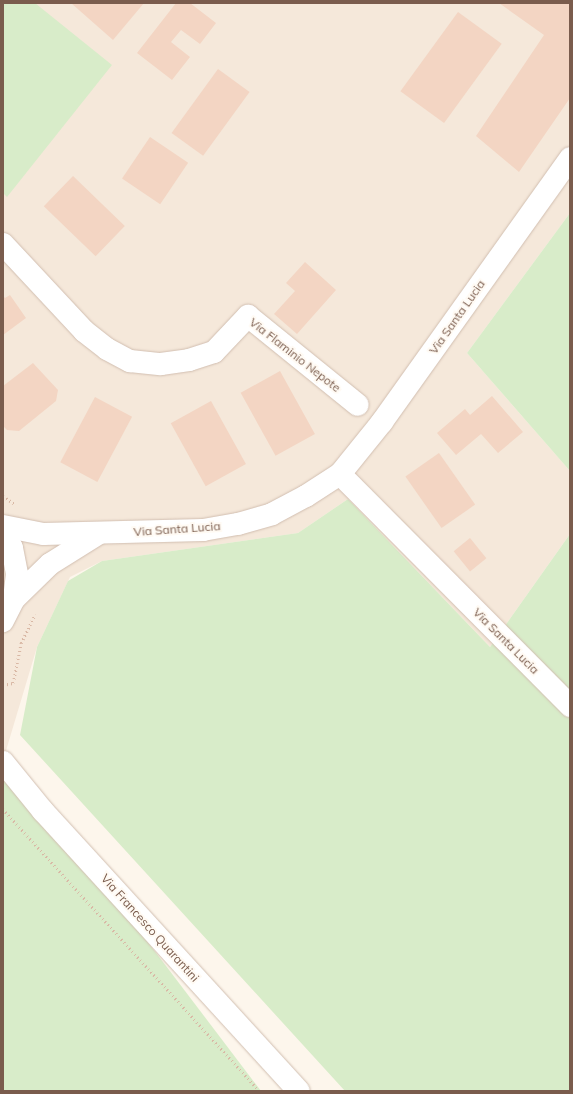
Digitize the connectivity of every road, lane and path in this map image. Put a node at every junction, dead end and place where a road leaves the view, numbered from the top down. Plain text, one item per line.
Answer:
1 (570, 158) edge
2 (3, 244) edge
3 (358, 405) dead end
4 (340, 474) junction
5 (3, 526) edge
6 (3, 531) edge
7 (98, 534) junction
8 (14, 599) junction
9 (3, 621) edge
10 (570, 706) edge
11 (3, 762) edge
12 (3, 809) edge
13 (260, 1091) edge
14 (299, 1091) edge

1 - 4 street, Via Santa Lucia
2 - 3 street, Via Flaminio Nepote
4 - 7 street, Via Santa Lucia
4 - 10 street, Via Santa Lucia
5 - 7 street, Via Santa Lucia
6 - 8 street, Via Santa Lucia
7 - 8 street, Via Santa Lucia
8 - 9 street, Via Santa Lucia
11 - 14 street, Via Francesco Quarantini
12 - 13 path

